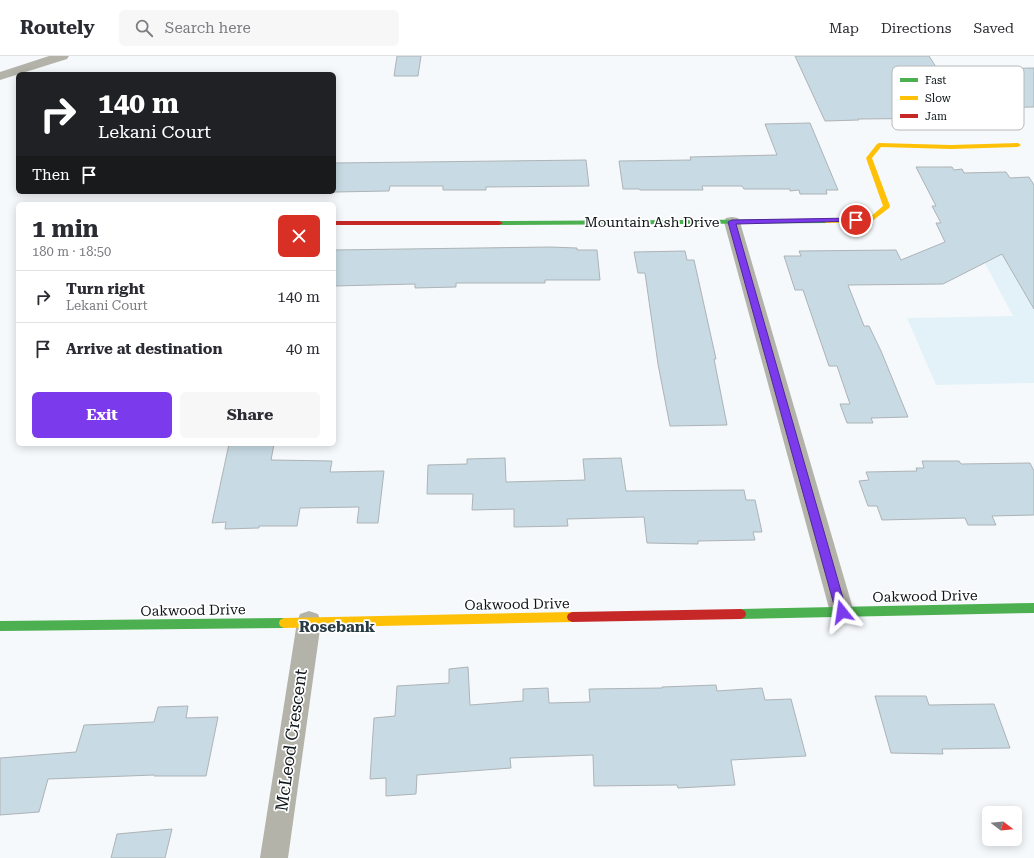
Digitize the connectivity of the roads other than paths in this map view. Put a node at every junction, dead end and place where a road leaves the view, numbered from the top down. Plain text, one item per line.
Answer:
1 (62, 56) edge
2 (0, 76) edge
3 (1018, 144) dead end
4 (732, 222) junction
5 (336, 223) edge
6 (1034, 608) edge
7 (842, 612) junction
8 (308, 622) junction
9 (0, 626) edge
10 (274, 858) edge

1 - 2 street
3 - 4 street
4 - 5 street, Mountain Ash Drive
4 - 7 street, Mountain Ash Drive
6 - 7 street, Oakwood Drive
7 - 8 street, Oakwood Drive
8 - 9 street, Oakwood Drive
8 - 10 street, McLeod Crescent

